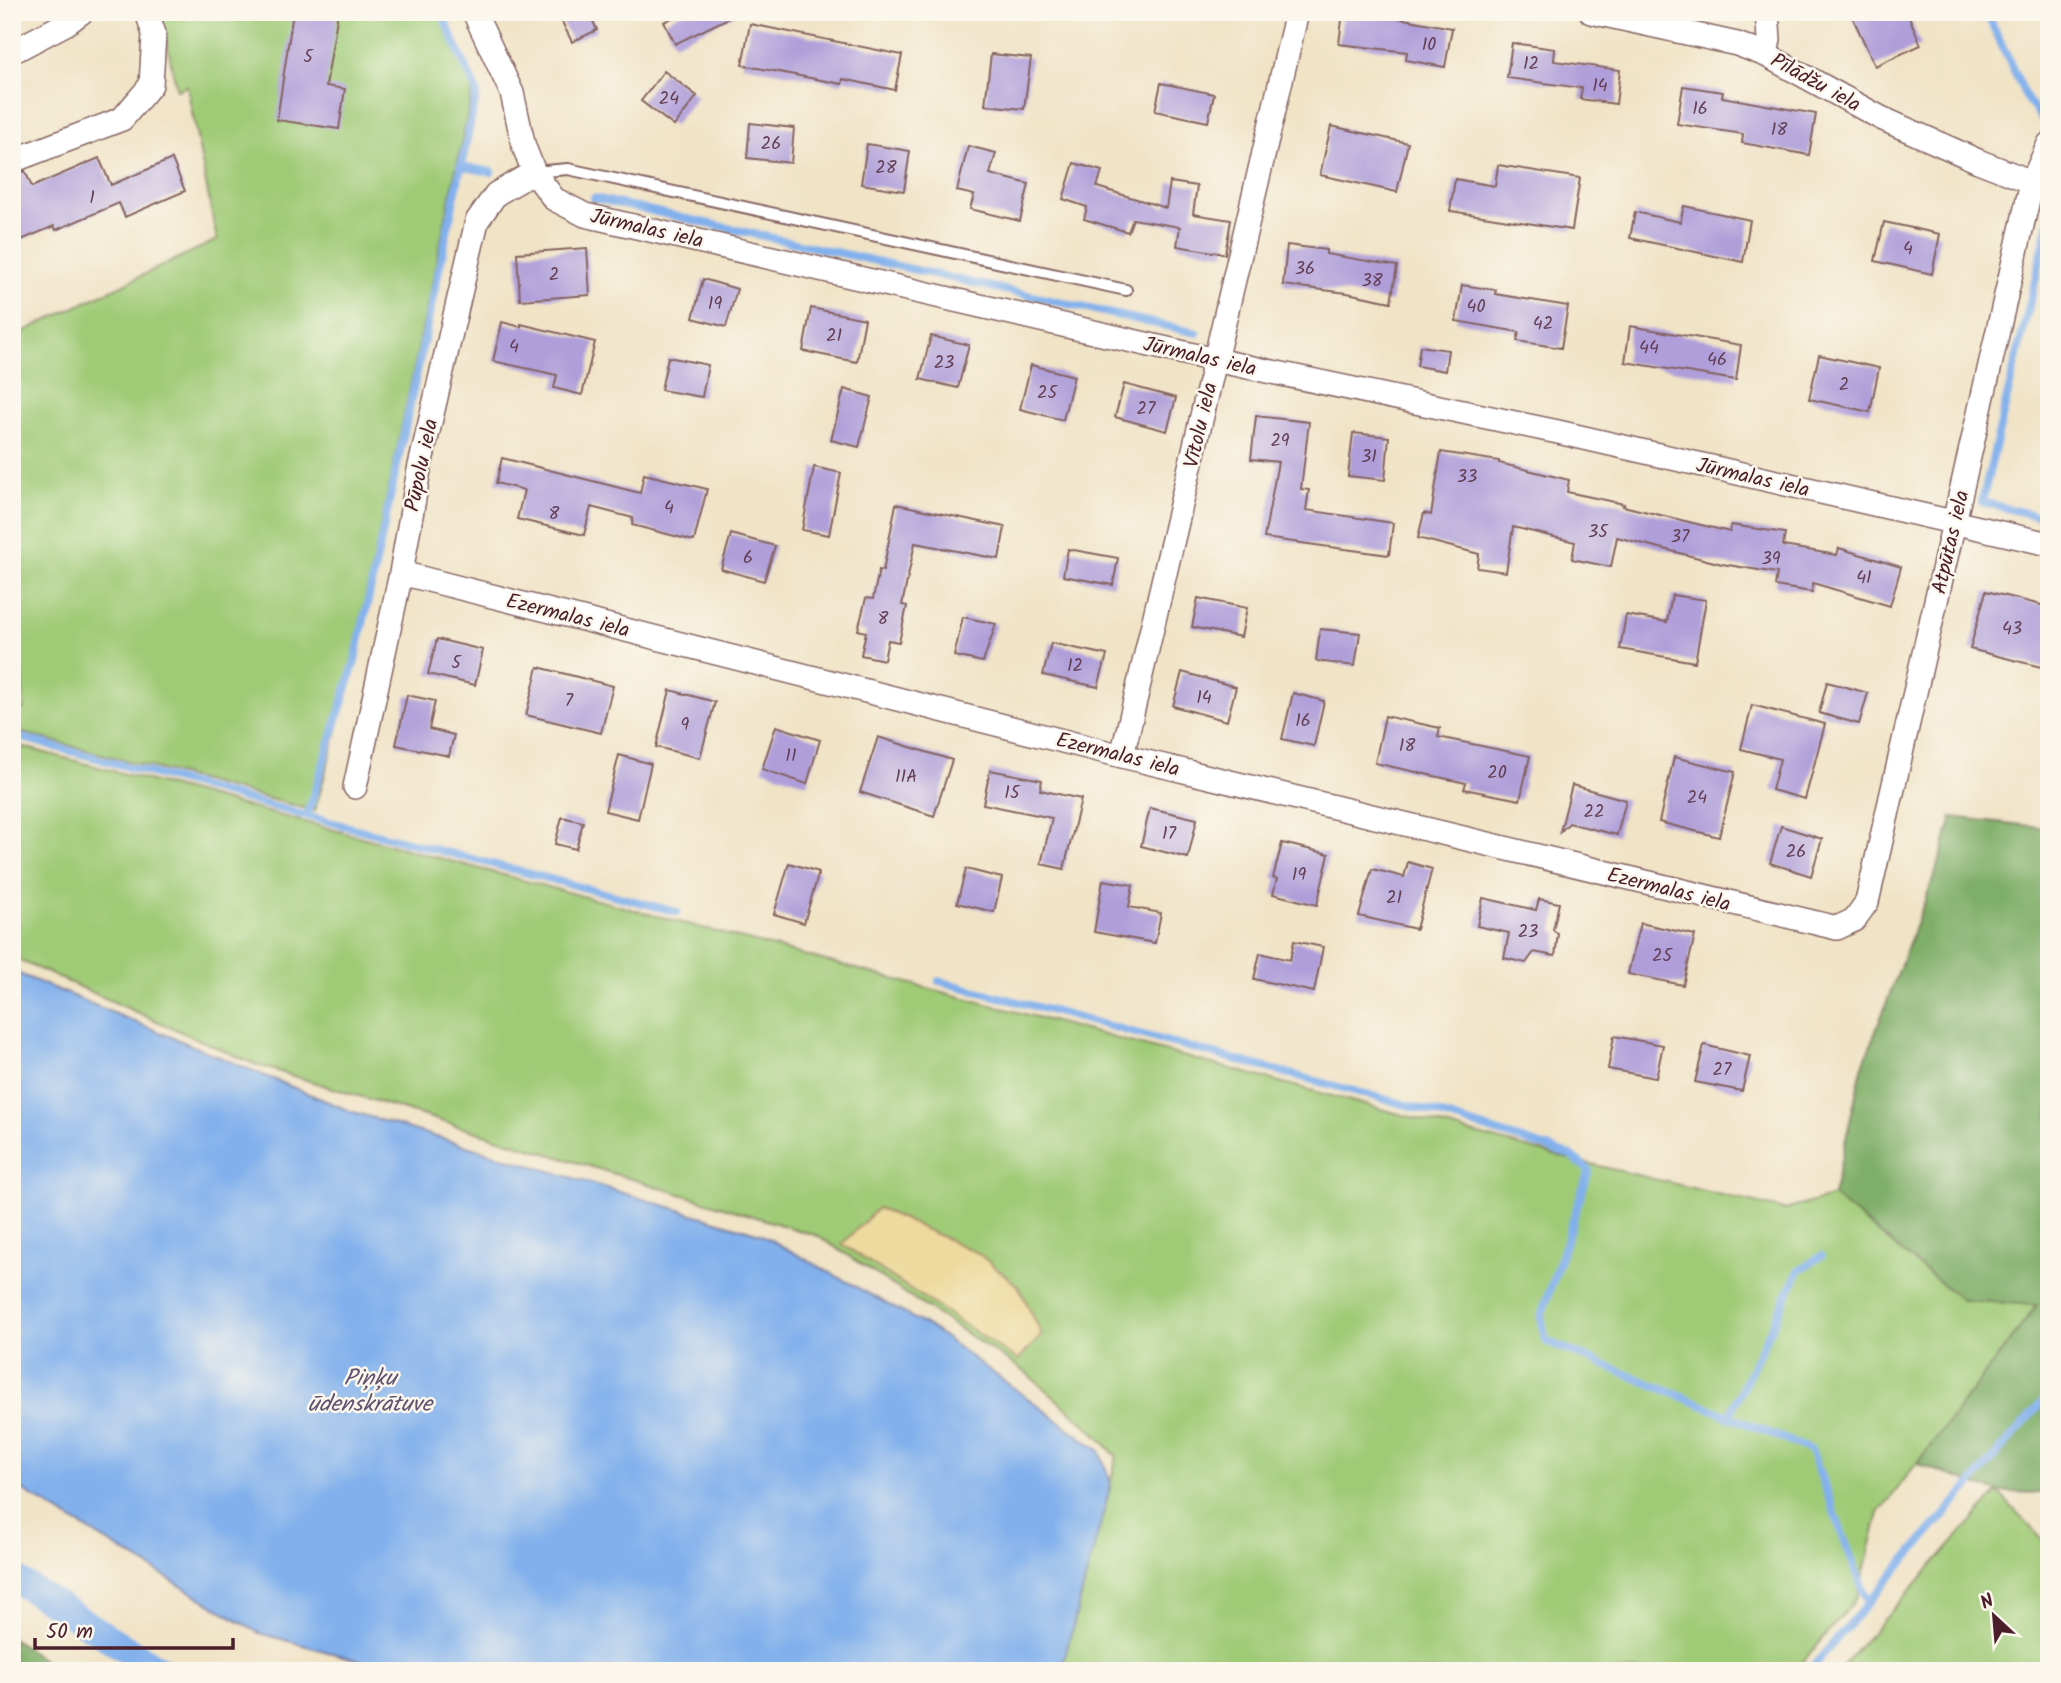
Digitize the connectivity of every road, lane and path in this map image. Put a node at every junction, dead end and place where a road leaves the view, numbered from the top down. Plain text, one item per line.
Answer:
1 (82, 12) edge
2 (146, 12) edge
3 (474, 12) edge
4 (1297, 12) edge
5 (1591, 12) edge
6 (1767, 12) edge
7 (12, 52) edge
8 (1766, 55) junction
9 (2049, 145) edge
10 (12, 162) edge
11 (534, 172) junction
12 (2040, 184) edge
13 (1126, 290) dead end
14 (1215, 360) junction
15 (1955, 524) junction
16 (2049, 544) edge
17 (401, 573) junction
18 (1122, 756) junction
19 (355, 787) dead end
20 (1837, 928) joint

1 - 7 street
2 - 10 street
3 - 11 street, Jūrmalas iela
4 - 14 street, Vītolu iela
5 - 8 street, Pīlādžu iela
6 - 8 street
8 - 12 street, Pīlādžu iela
9 - 12 street, Atpūtas iela
11 - 13 lane
11 - 14 street, Jūrmalas iela
11 - 17 street, Pūpolu iela
12 - 15 street, Atpūtas iela
14 - 15 street, Jūrmalas iela
14 - 18 street, Vītolu iela
15 - 16 street, Jūrmalas iela
15 - 20 street, Atpūtas iela
17 - 18 street, Ezermalas iela
17 - 19 street, Pūpolu iela
18 - 20 street, Ezermalas iela

